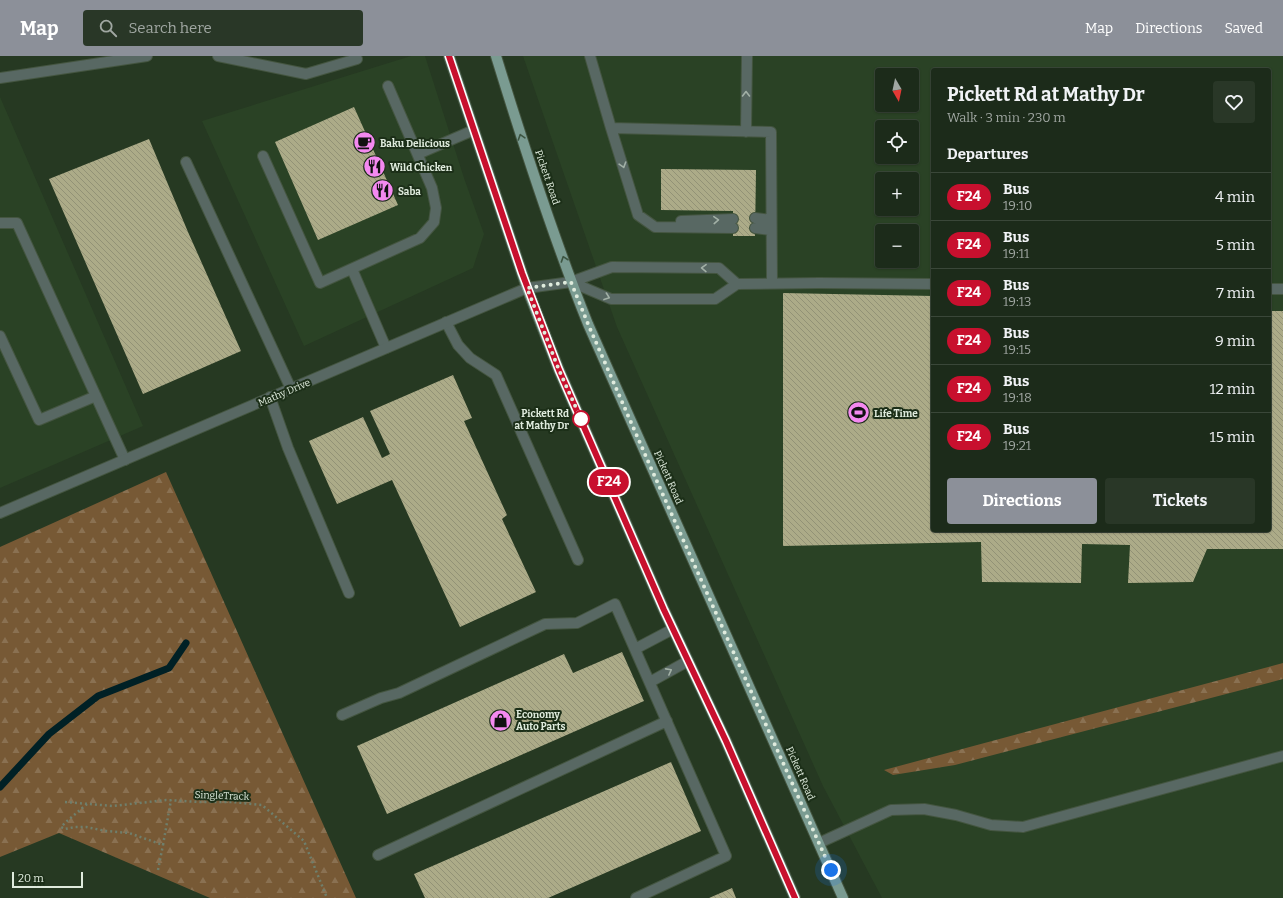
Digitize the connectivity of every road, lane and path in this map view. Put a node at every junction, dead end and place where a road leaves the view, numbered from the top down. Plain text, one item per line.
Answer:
1 (146, 56) edge
2 (218, 56) edge
3 (449, 56) edge
4 (496, 56) edge
5 (590, 56) edge
6 (747, 56) edge
7 (360, 57) edge
8 (0, 78) edge
9 (388, 86) dead end
10 (611, 128) junction
11 (474, 130) junction
12 (746, 132) junction
13 (418, 154) junction
14 (263, 156) dead end
15 (186, 162) dead end
16 (0, 223) edge
17 (755, 223) dead end
18 (733, 224) dead end
19 (771, 224) junction
20 (352, 269) junction
21 (571, 282) junction
22 (772, 283) junction
23 (737, 284) junction
24 (931, 284) edge
25 (527, 288) junction
26 (1271, 289) edge
27 (1283, 289) edge
28 (446, 322) junction
29 (0, 336) edge
30 (386, 348) junction
31 (291, 389) junction
32 (96, 396) junction
33 (270, 398) junction
34 (125, 460) junction
35 (0, 514) edge
36 (578, 560) dead end
37 (349, 593) dead end
38 (673, 629) junction
39 (635, 649) junction
40 (688, 661) junction
41 (650, 682) junction
42 (342, 715) dead end
43 (667, 721) junction
44 (1283, 756) edge
45 (171, 800) junction
46 (65, 802) dead end
47 (87, 804) junction
48 (818, 843) junction
49 (163, 845) junction
50 (378, 855) dead end
51 (158, 870) dead end
52 (327, 898) edge
53 (636, 898) edge
54 (795, 898) edge
55 (843, 898) edge

1 - 8 street
2 - 7 street
3 - 11 main road
21 -> 4 main road, Pickett Road
5 - 10 street
12 -> 6 street
9 - 13 street
10 - 12 street
10 -> 18 street
11 - 13 street
11 - 25 main road
12 - 19 street
13 - 20 street
14 - 20 street
15 - 31 street
16 - 32 street
17 - 19 street
19 - 22 street
20 - 30 street
21 -> 23 street
23 -> 21 street, Mathy Drive
21 - 25 street, Mathy Drive
21 - 48 main road, Pickett Road
22 - 23 street
22 - 24 street
25 - 28 street, Mathy Drive
25 - 38 main road
26 - 27 street
28 - 30 street, Mathy Drive
28 - 36 street
29 - 32 street
30 - 31 street, Mathy Drive
31 - 33 street, Mathy Drive
32 - 34 street
33 - 34 street, Mathy Drive
33 - 37 street
34 - 35 street, Mathy Drive
38 - 39 street
38 - 40 main road
39 - 41 street
39 - 42 street
41 -> 40 street
40 - 54 main road
41 - 43 street
43 - 50 street
43 - 53 street
44 - 48 street
45 - 47 path, SingleTrack
45 - 49 path
45 - 52 path, SingleTrack
46 - 47 path, SingleTrack
47 - 49 path
48 - 55 main road, Pickett Road
49 - 51 path

